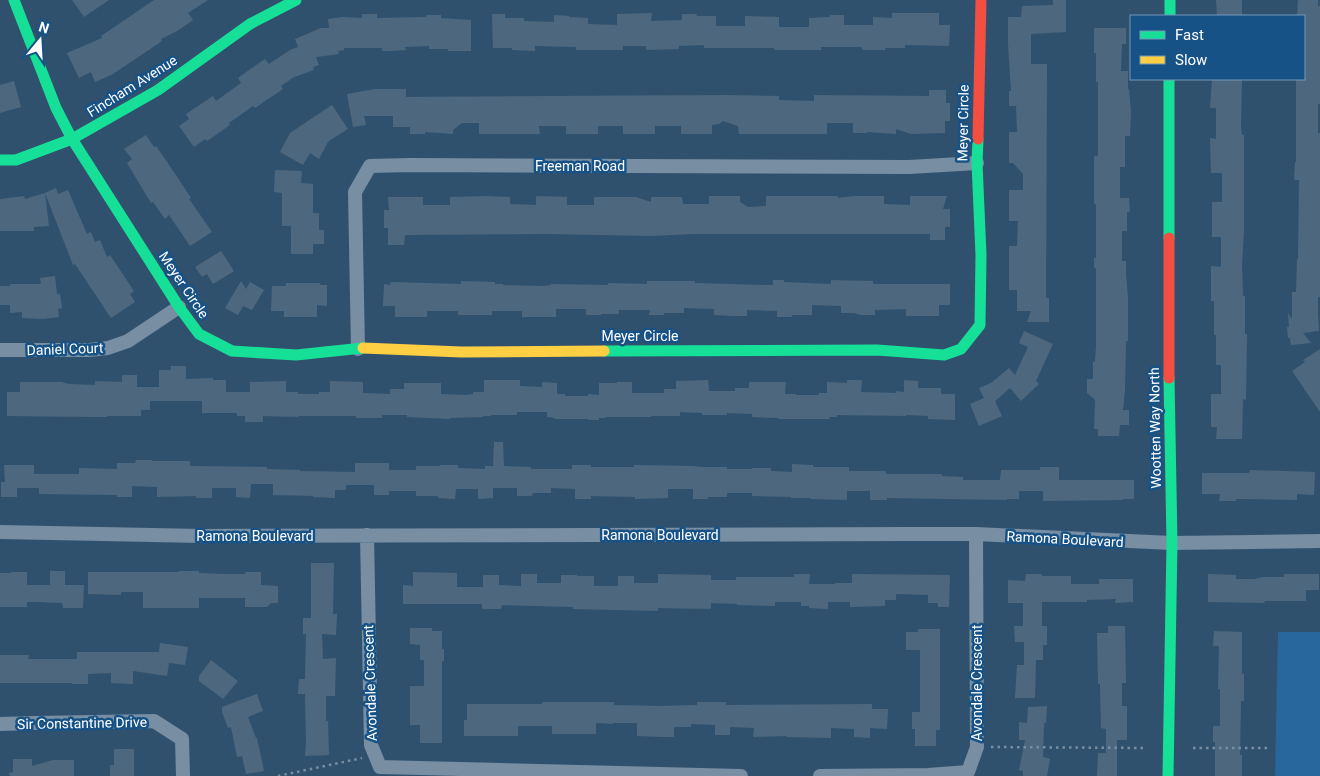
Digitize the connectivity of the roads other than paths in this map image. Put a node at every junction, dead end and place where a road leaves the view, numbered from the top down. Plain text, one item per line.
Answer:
1 (14, 0) edge
2 (296, 0) edge
3 (981, 0) edge
4 (1170, 0) edge
5 (1170, 15) edge
6 (1169, 80) edge
7 (72, 139) junction
8 (0, 160) edge
9 (977, 163) junction
10 (179, 307) junction
11 (358, 349) junction
12 (0, 350) edge
13 (0, 532) edge
14 (976, 534) junction
15 (367, 536) junction
16 (1320, 541) edge
17 (1172, 543) junction
18 (0, 724) edge
19 (182, 776) edge
20 (741, 776) edge
21 (820, 776) edge
22 (1168, 776) edge

1 - 7 street, Meyer Circle
2 - 7 street, Fincham Avenue
3 - 9 street, Meyer Circle
4 - 5 street
6 - 17 street, Wootten Way North
7 - 8 street, Fincham Avenue
7 - 10 street, Meyer Circle
9 - 11 street, Freeman Road
9 - 11 street, Meyer Circle
10 - 11 street, Meyer Circle
10 - 12 street, Daniel Court
13 - 15 street, Ramona Boulevard
14 - 15 street, Ramona Boulevard
14 - 17 street, Ramona Boulevard
14 - 21 street, Avondale Crescent
15 - 20 street, Avondale Crescent
16 - 17 street, Ramona Boulevard
17 - 22 street, Wootten Way North
18 - 19 street, Sir Constantine Drive

